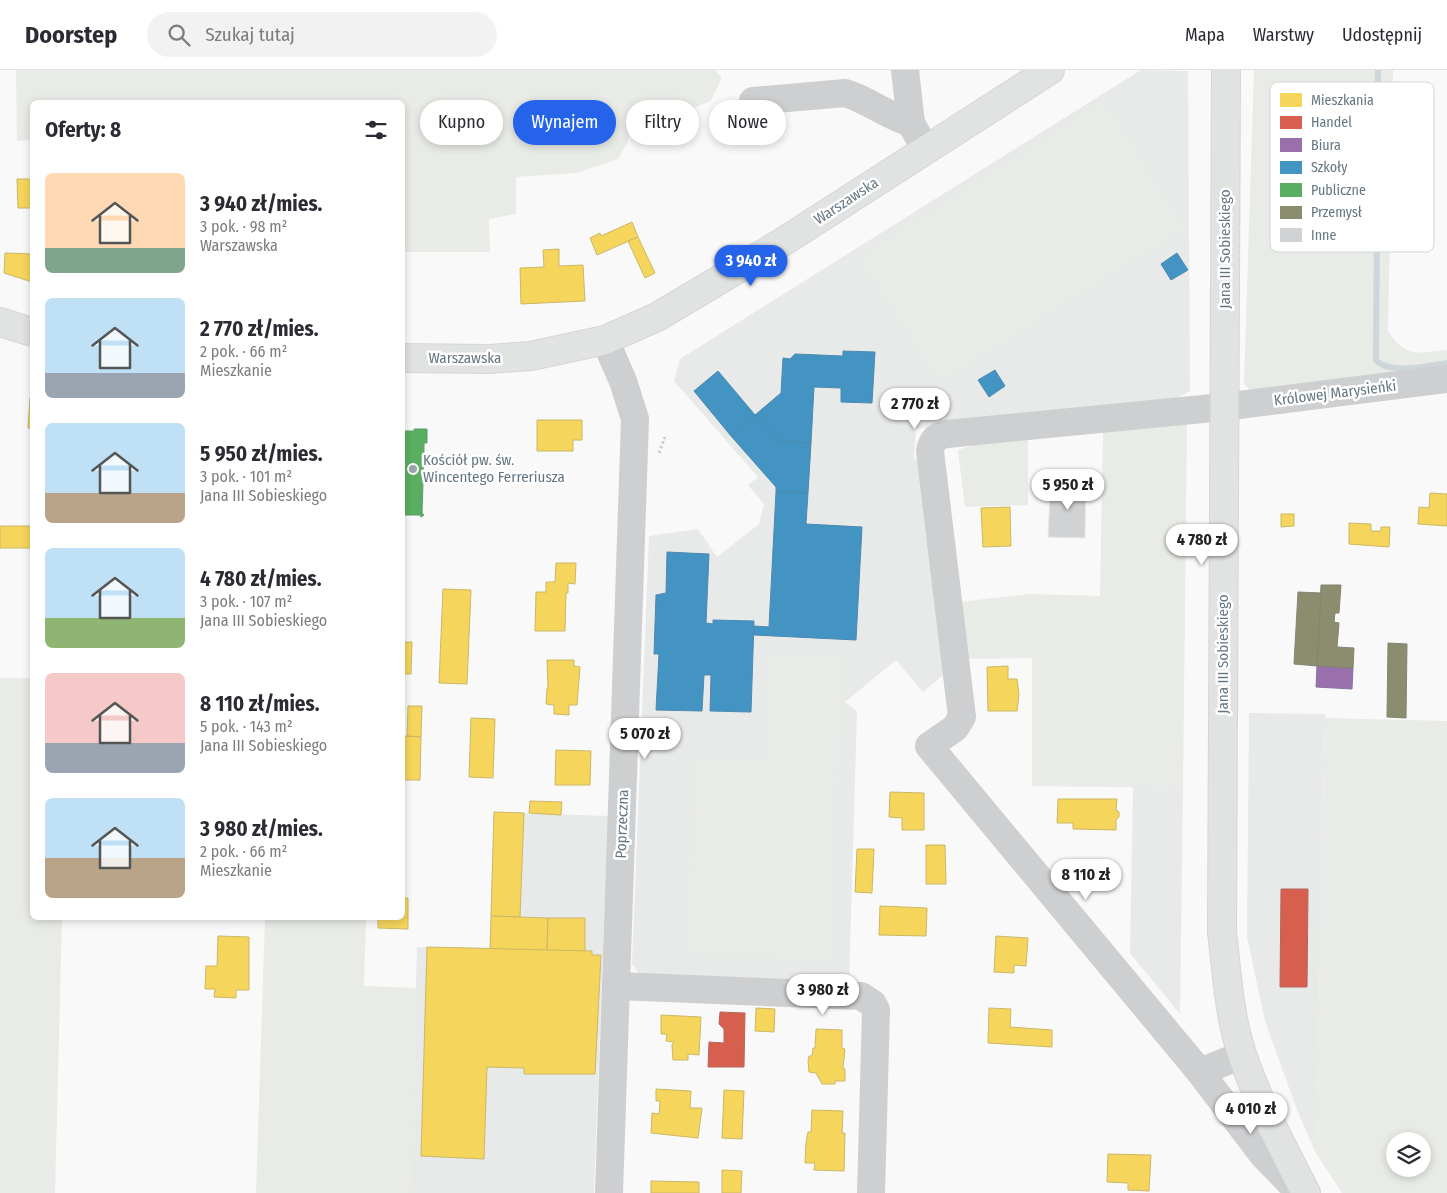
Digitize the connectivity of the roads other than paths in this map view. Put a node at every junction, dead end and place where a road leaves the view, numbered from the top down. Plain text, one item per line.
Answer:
1 (905, 70) edge
2 (1050, 70) edge
3 (1226, 70) edge
4 (764, 100) edge
5 (911, 122) junction
6 (926, 149) junction
7 (0, 322) edge
8 (30, 331) edge
9 (606, 340) junction
10 (405, 358) edge
11 (1447, 379) edge
12 (1224, 407) junction
13 (617, 986) junction
14 (1242, 1055) junction
15 (1200, 1072) junction
16 (609, 1193) edge
17 (871, 1193) edge
18 (1300, 1193) edge
19 (1306, 1193) edge

1 - 5 street
2 - 6 main road, Warszawska
3 - 12 main road, Jana III Sobieskiego
4 - 5 street
5 - 6 street
6 - 9 main road, Warszawska
7 - 8 main road
9 - 10 main road, Warszawska
9 - 13 street, Poprzeczna
11 - 12 street, Królowej Marysieńki
12 - 14 main road, Jana III Sobieskiego
12 - 15 street, Królowej Marysieńki
13 - 16 street, Poprzeczna
13 - 17 street
14 - 15 street
14 - 19 main road, Jana III Sobieskiego
15 - 18 street

